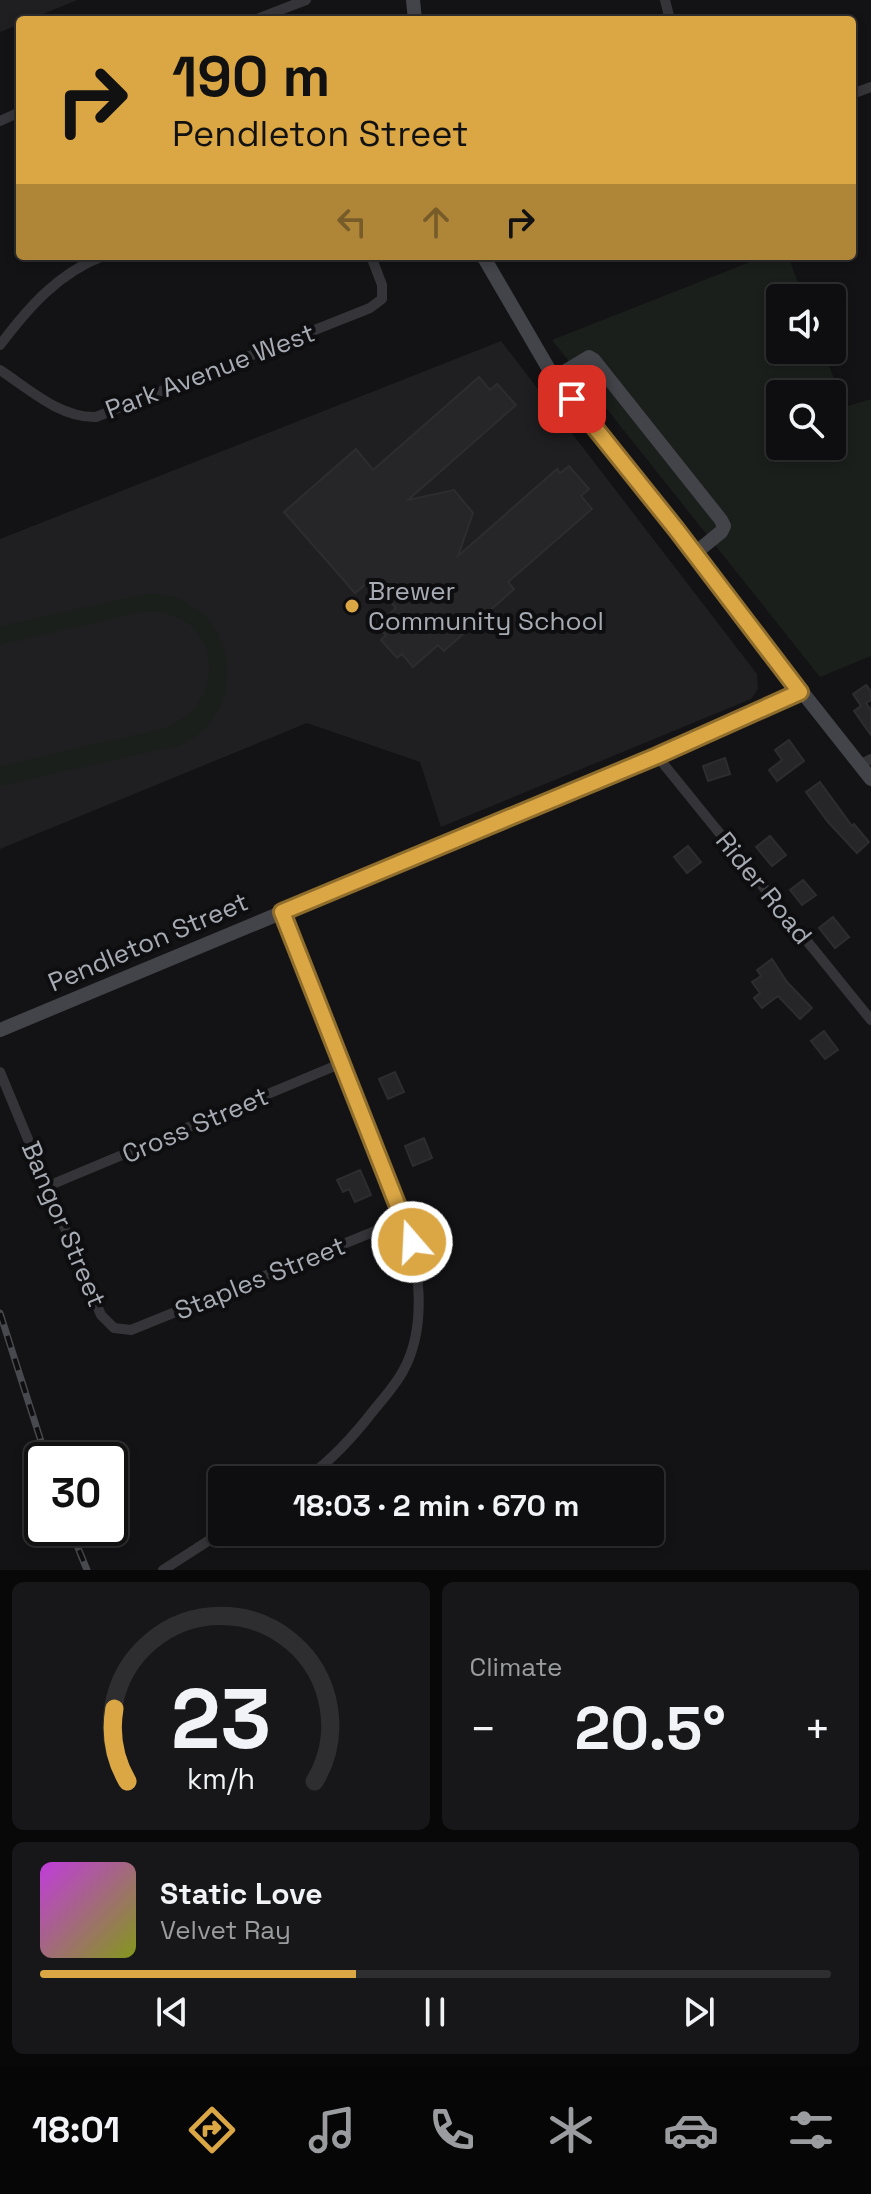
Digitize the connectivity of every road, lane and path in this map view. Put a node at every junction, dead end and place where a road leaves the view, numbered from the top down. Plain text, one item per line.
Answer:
1 (306, 0) edge
2 (264, 16) edge
3 (93, 260) edge
4 (373, 260) edge
5 (485, 260) edge
6 (0, 345) edge
7 (0, 370) edge
8 (554, 378) junction
9 (694, 554) junction
10 (800, 692) junction
11 (657, 756) junction
12 (865, 762) edge
13 (871, 779) edge
14 (282, 912) junction
15 (871, 1020) edge
16 (0, 1030) edge
17 (342, 1063) junction
18 (0, 1072) edge
19 (48, 1186) junction
20 (405, 1219) junction
21 (114, 1328) joint
22 (319, 1466) edge
23 (208, 1541) edge
24 (163, 1570) edge

1 - 2 street
3 - 6 street
4 - 7 street, Park Avenue West
5 - 8 street
8 - 9 street
8 - 9 street
9 - 10 street
10 - 11 street, Pendleton Street
10 - 12 street
11 - 14 street, Pendleton Street
11 - 15 street, Rider Road
12 - 13 street
14 - 16 street, Pendleton Street
14 - 17 street
17 - 19 street, Cross Street
17 - 20 street
18 - 19 street, Bangor Street
19 - 21 street, Bangor Street
20 - 21 street, Staples Street
20 - 22 street
23 - 24 street

